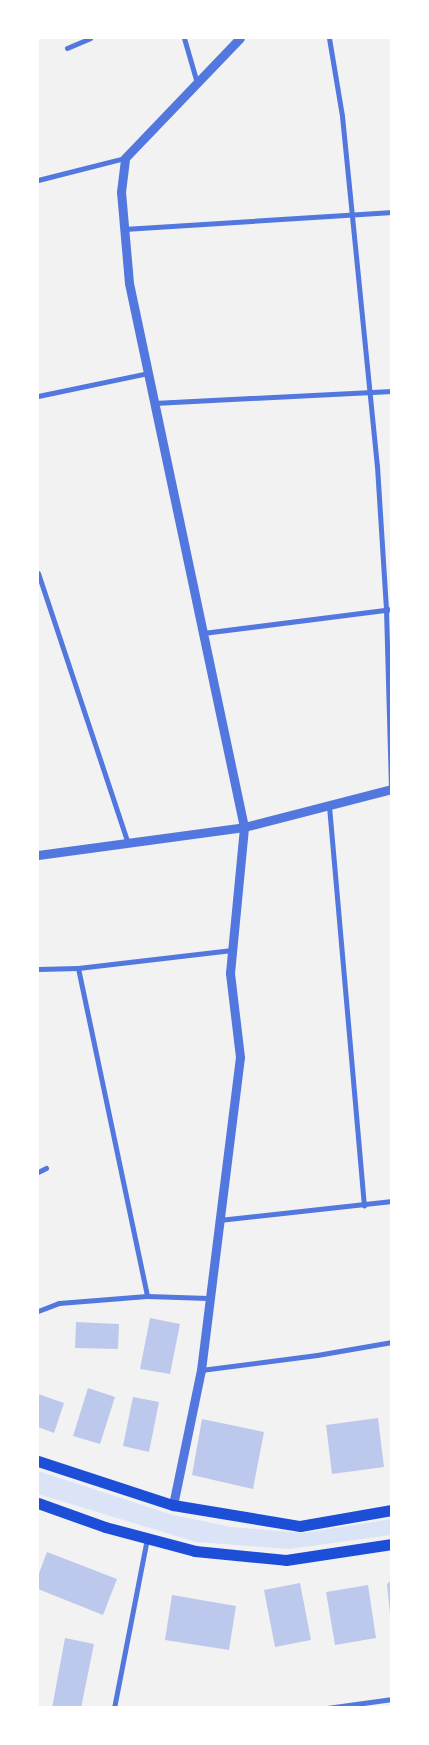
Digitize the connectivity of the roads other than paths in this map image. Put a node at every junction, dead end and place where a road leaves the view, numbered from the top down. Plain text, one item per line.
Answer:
1 (90, 38) edge
2 (184, 38) edge
3 (240, 38) edge
4 (329, 38) edge
5 (67, 48) dead end
6 (197, 83) junction
7 (125, 158) junction
8 (38, 180) edge
9 (392, 212) edge
10 (351, 214) junction
11 (124, 229) junction
12 (148, 374) junction
13 (369, 391) junction
14 (392, 391) edge
15 (38, 396) edge
16 (154, 402) junction
17 (38, 573) edge
18 (389, 609) edge
19 (203, 633) junction
20 (391, 789) edge
21 (329, 806) junction
22 (244, 827) junction
23 (128, 843) junction
24 (38, 855) edge
25 (233, 950) junction
26 (78, 968) junction
27 (38, 969) edge
28 (46, 1168) dead end
29 (38, 1172) edge
30 (392, 1201) edge
31 (364, 1205) junction
32 (219, 1220) junction
33 (147, 1296) junction
34 (208, 1298) junction
35 (38, 1311) edge
36 (392, 1342) edge
37 (201, 1370) junction
38 (38, 1461) edge
39 (38, 1503) edge
40 (173, 1505) junction
41 (392, 1510) edge
42 (147, 1538) junction
43 (392, 1544) edge
44 (391, 1701) edge
45 (114, 1708) edge
46 (327, 1708) edge

1 - 5 street
2 - 6 street
3 - 6 street
4 - 10 street
6 - 7 street
7 - 8 street
7 - 11 street
9 - 10 street
10 - 11 street
10 - 13 street
11 - 12 street
12 - 15 street
12 - 16 street
13 - 14 street
13 - 16 street
13 - 18 street
16 - 19 street
17 - 23 street
18 - 19 street
18 - 20 street
19 - 22 street
20 - 21 street
21 - 22 street
21 - 31 street
22 - 23 street
22 - 25 street
23 - 24 street
25 - 26 street
25 - 32 street
26 - 27 street
26 - 33 street
28 - 29 street
30 - 31 street
31 - 32 street
32 - 34 street
33 - 34 street
33 - 35 street
34 - 37 street
36 - 37 street
37 - 40 street
38 - 40 main road
39 - 42 main road
40 - 41 main road
42 - 43 main road
42 - 45 street
44 - 46 street

